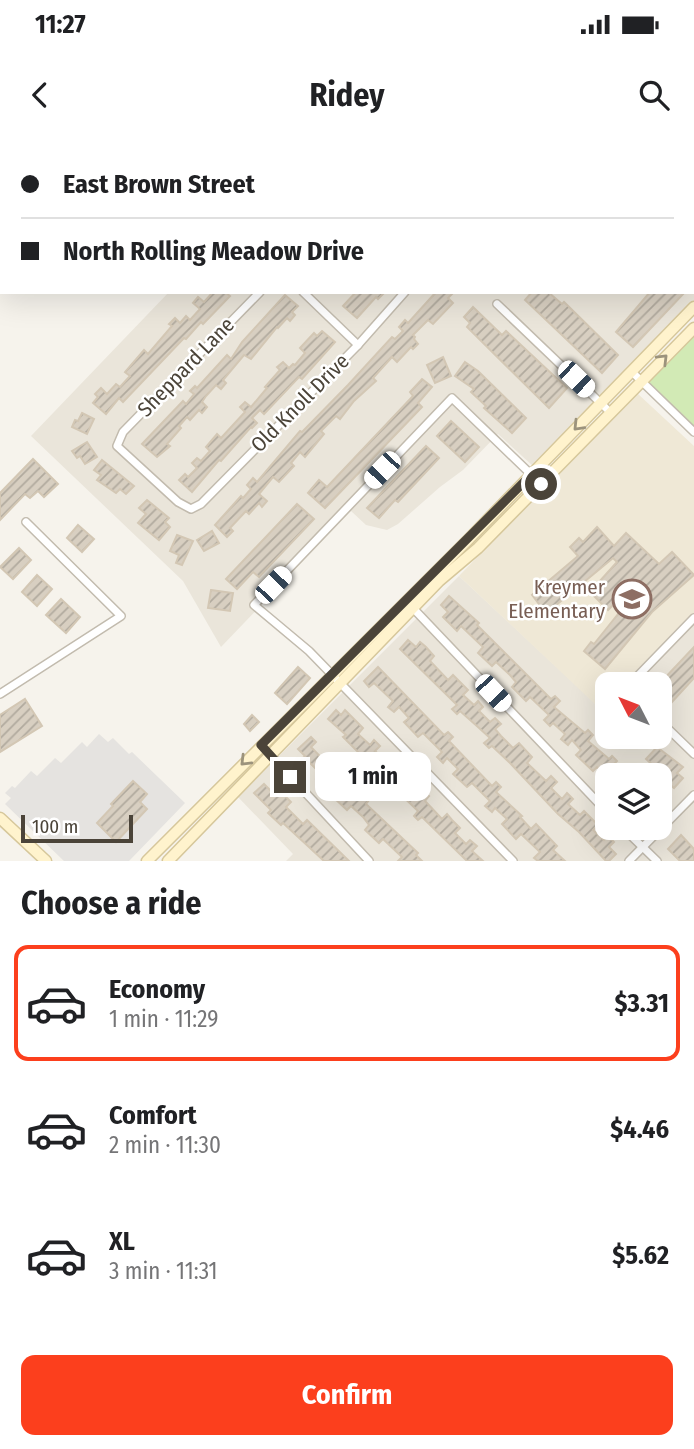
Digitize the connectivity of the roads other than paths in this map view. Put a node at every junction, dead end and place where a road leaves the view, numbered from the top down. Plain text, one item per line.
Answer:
1 (258, 294) edge
2 (305, 294) edge
3 (403, 294) edge
4 (497, 304) dead end
5 (694, 307) edge
6 (694, 328) edge
7 (358, 345) junction
8 (631, 371) junction
9 (641, 381) junction
10 (600, 403) junction
11 (610, 412) junction
12 (694, 432) edge
13 (532, 474) junction
14 (541, 484) junction
15 (191, 509) joint
16 (26, 522) dead end
17 (409, 604) junction
18 (694, 618) edge
19 (641, 672) edge
20 (331, 675) junction
21 (340, 684) junction
22 (0, 694) edge
23 (672, 733) edge
24 (261, 745) junction
25 (694, 754) edge
26 (270, 756) junction
27 (694, 795) edge
28 (595, 799) edge
29 (0, 818) edge
30 (635, 840) edge
31 (642, 847) junction
32 (46, 861) edge
33 (147, 861) edge
34 (168, 861) edge
35 (369, 861) edge
36 (513, 861) edge
37 (629, 861) edge
38 (657, 861) edge

1 - 15 street, Sheppard Lane
2 - 7 street
3 - 7 street, Old Knoll Drive
4 - 10 street
5 - 8 main road
9 -> 6 main road
7 - 15 street, Old Knoll Drive
8 - 9 street
8 - 10 main road
9 - 11 main road
9 - 12 street
10 - 11 street
10 -> 13 main road
11 - 14 main road
13 - 14 street
13 - 17 main road
13 - 20 street
14 - 17 main road
16 - 22 street
17 - 20 main road
17 - 21 main road
17 - 28 street
18 - 19 street
20 - 21 street
20 - 24 main road
21 - 26 main road
21 - 36 street
23 - 25 street
24 - 26 street
24 -> 33 main road
26 - 34 main road
26 - 35 street
27 - 31 street
29 - 32 main road
30 - 31 street
31 - 37 street
31 - 38 street

